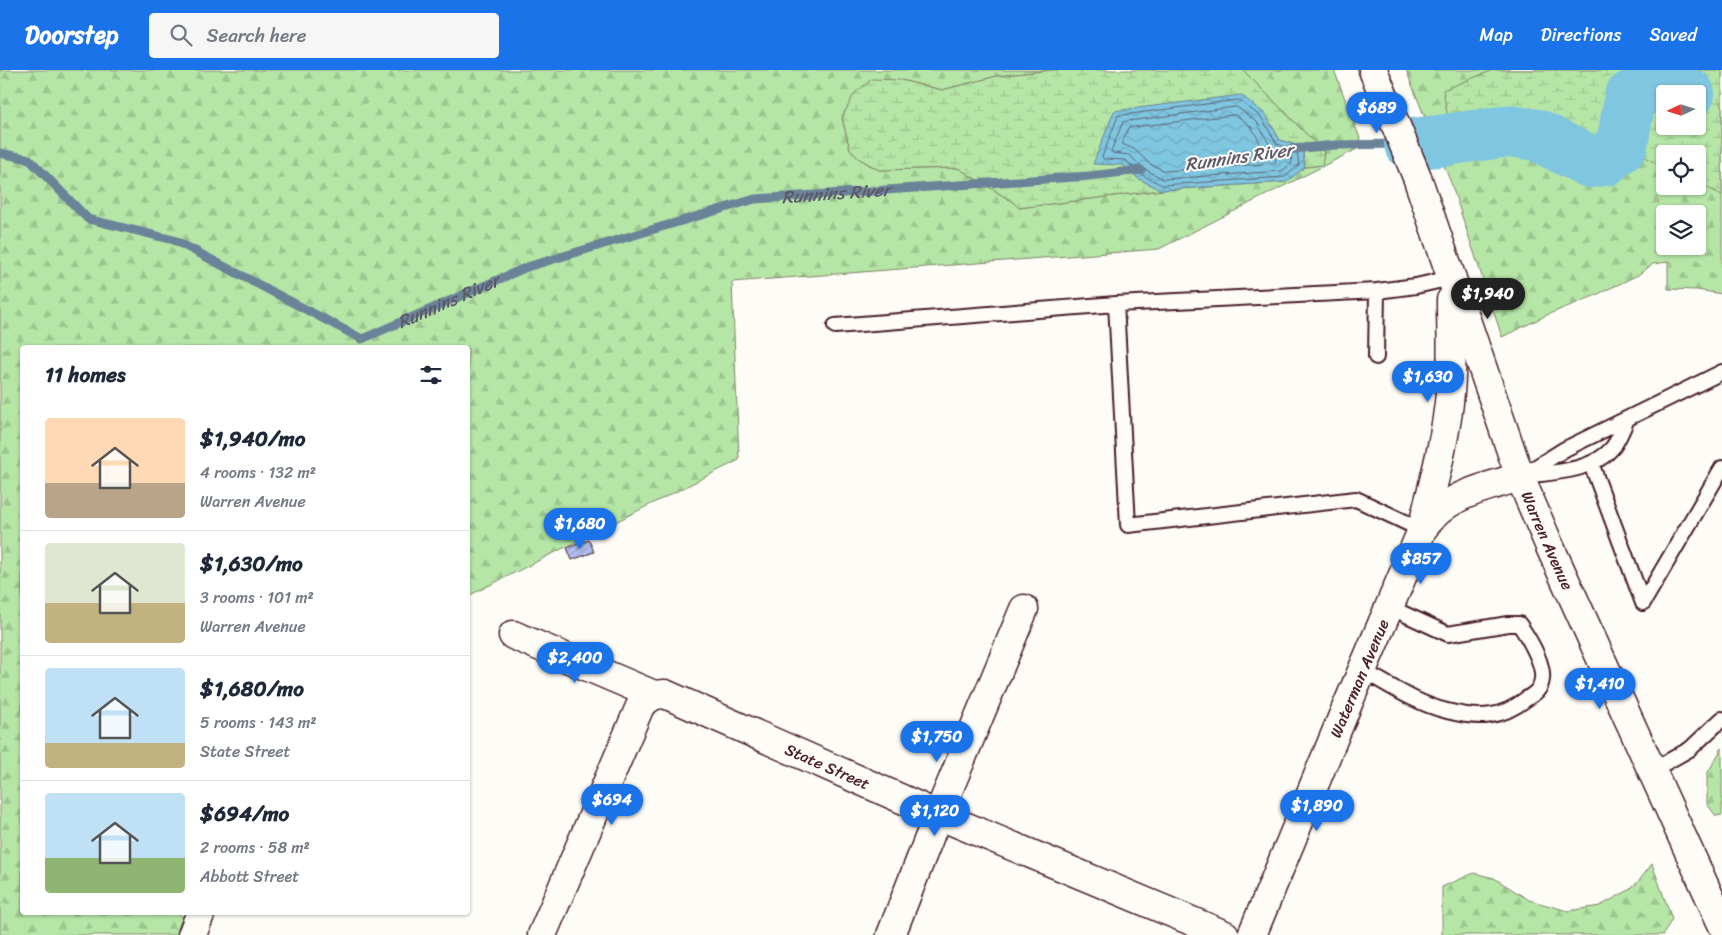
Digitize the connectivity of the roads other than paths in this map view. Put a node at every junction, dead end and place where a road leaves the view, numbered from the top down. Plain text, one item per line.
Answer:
1 (1373, 70) edge
2 (1451, 278) junction
3 (1378, 291) junction
4 (1116, 304) junction
5 (835, 326) dead end
6 (1376, 357) dead end
7 (1722, 372) edge
8 (1627, 419) junction
9 (1591, 463) junction
10 (1722, 468) edge
11 (1520, 477) junction
12 (1422, 530) junction
13 (1389, 606) junction
14 (1024, 608) dead end
15 (514, 635) dead end
16 (1362, 670) junction
17 (654, 695) junction
18 (1722, 719) edge
19 (1651, 771) junction
20 (938, 815) junction
21 (200, 915) edge
22 (1722, 924) edge
23 (192, 935) edge
24 (542, 935) edge
25 (891, 935) edge
26 (1225, 935) edge
27 (1252, 935) edge

1 - 2 main road, Warren Avenue
2 - 3 lane
2 - 11 main road, Warren Avenue
2 - 12 main road
3 - 4 lane
3 - 6 lane
4 - 5 lane
4 - 12 lane
7 - 8 lane
8 - 9 lane
8 - 11 lane
9 - 10 lane
9 - 11 lane
11 - 12 main road, Waterman Avenue
11 - 19 main road, Warren Avenue
12 - 13 main road, Waterman Avenue
13 - 16 main road, Waterman Avenue
13 - 16 lane
14 - 20 main road
15 - 17 main road, State Street
16 - 27 main road, Waterman Avenue
17 - 20 main road, State Street
17 - 24 main road
18 - 19 lane
19 - 22 main road, Warren Avenue
20 - 25 main road
20 - 26 main road, State Street
21 - 23 main road

